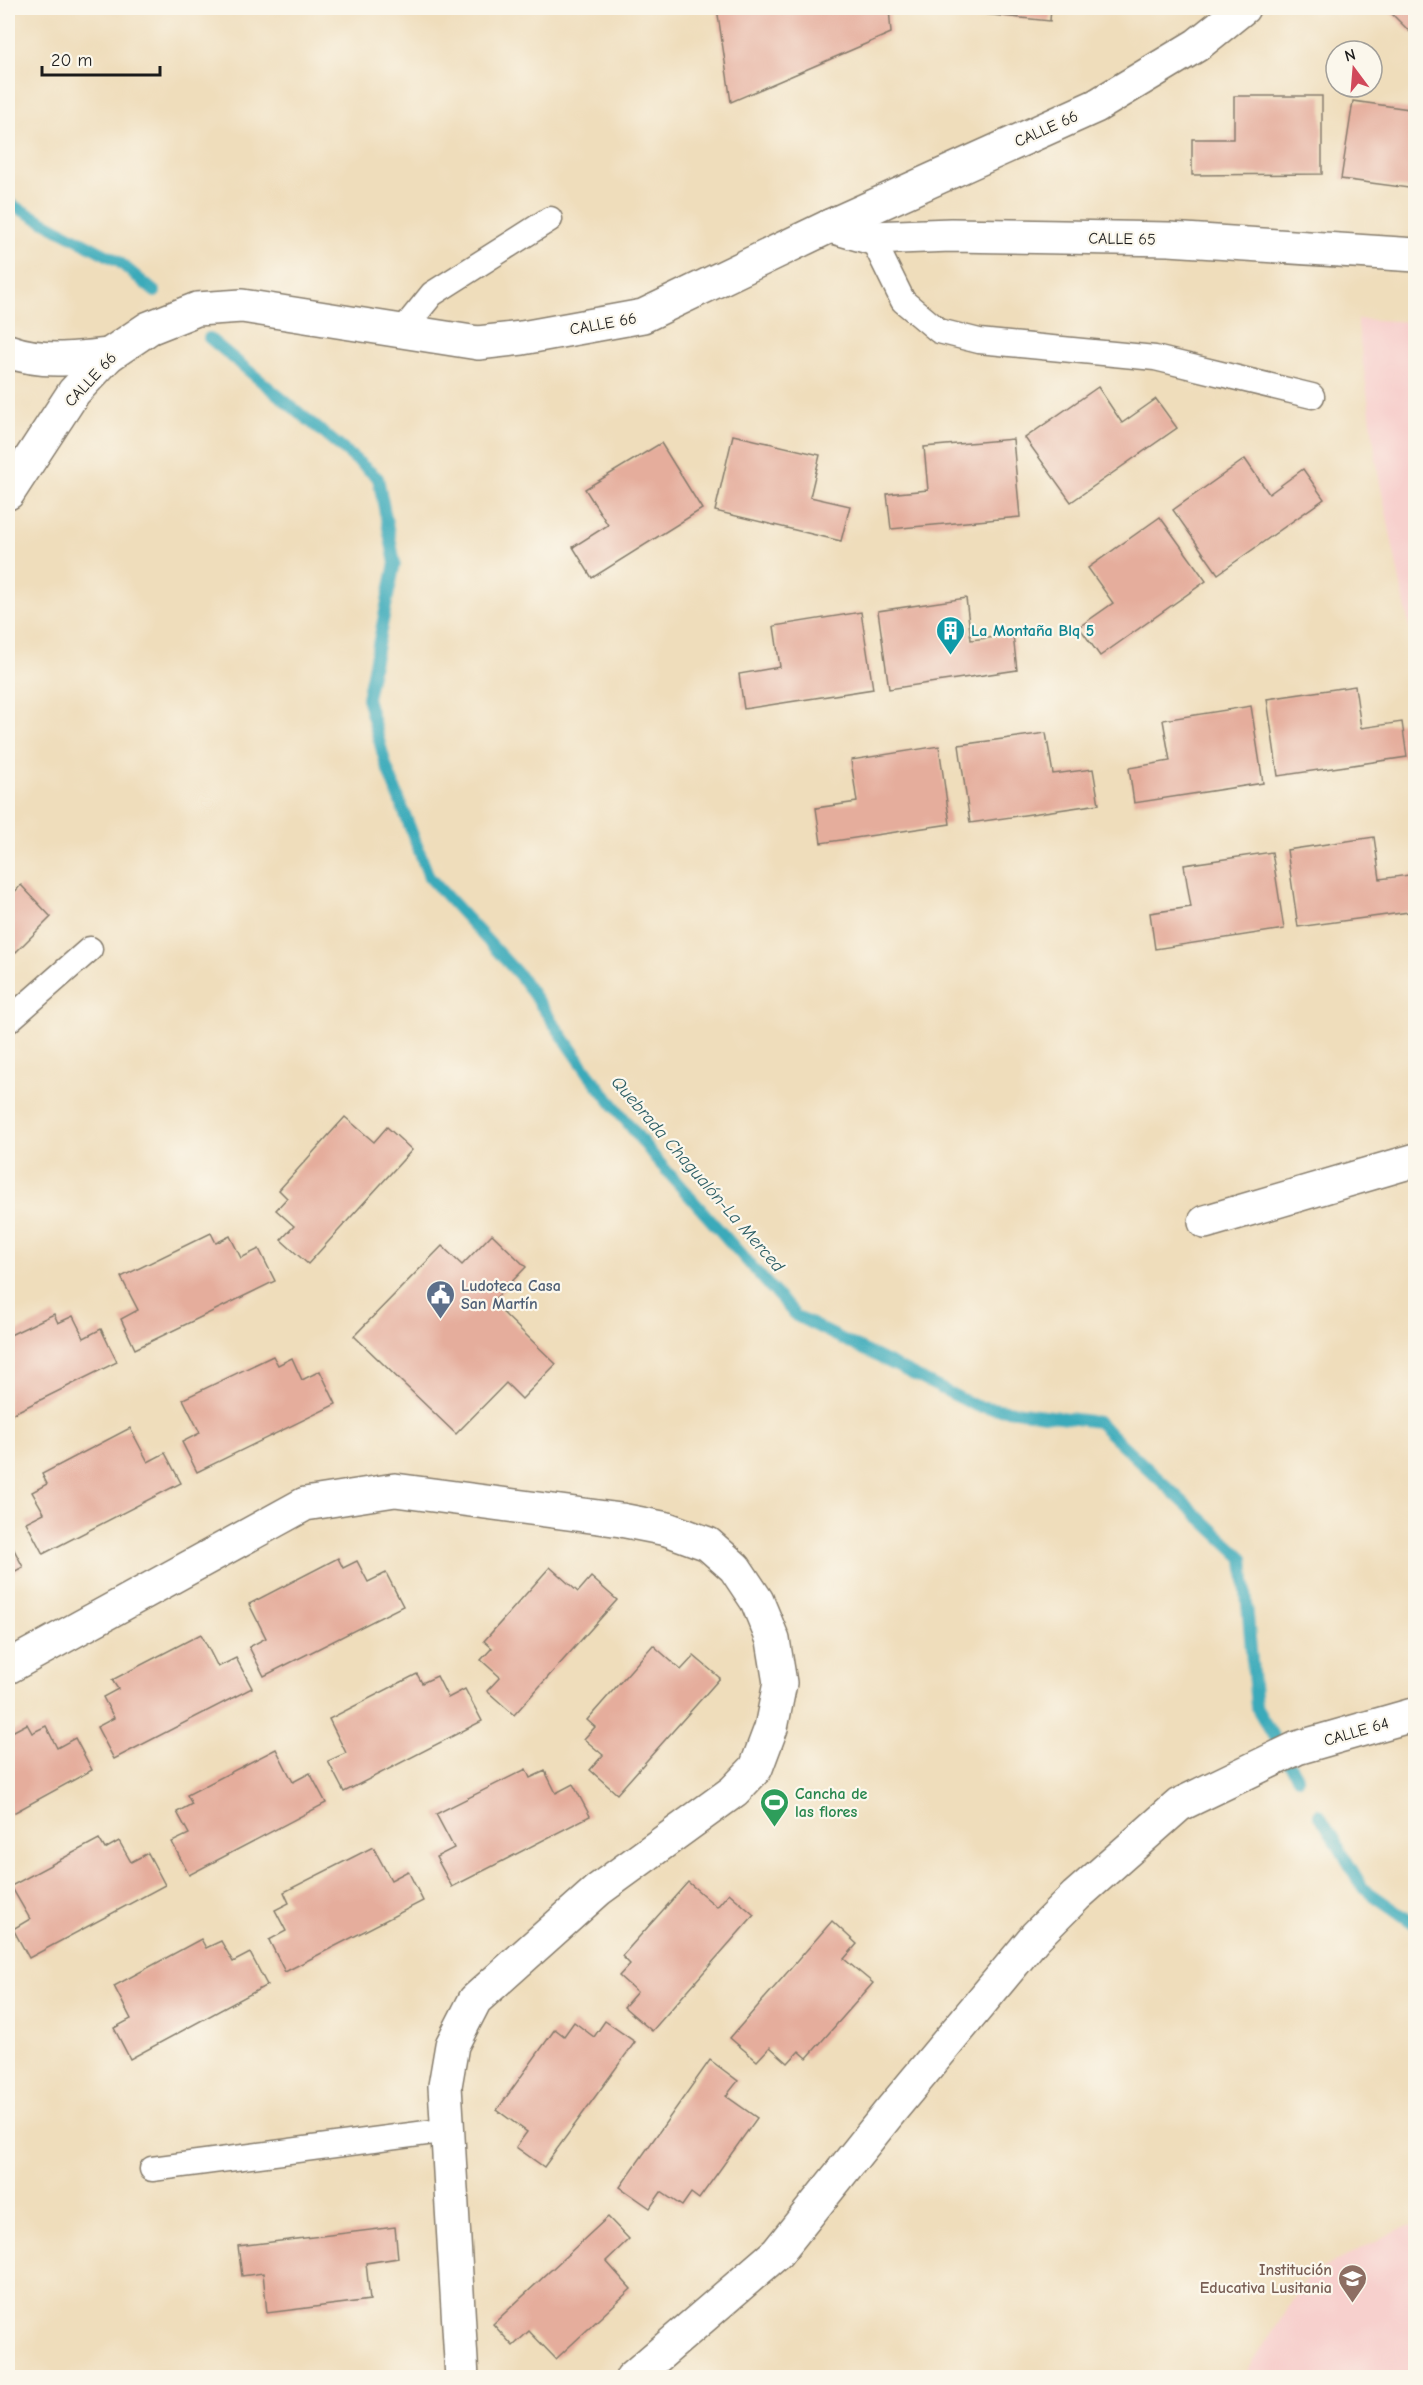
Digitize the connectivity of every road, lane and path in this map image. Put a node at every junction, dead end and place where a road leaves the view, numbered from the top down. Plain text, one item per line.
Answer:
1 (1243, 8) edge
2 (550, 219) dead end
3 (830, 226) junction
4 (872, 238) junction
5 (1416, 255) edge
6 (402, 331) junction
7 (8, 351) edge
8 (109, 355) junction
9 (1312, 396) dead end
10 (8, 493) edge
11 (90, 949) dead end
12 (8, 1021) edge
13 (1416, 1160) edge
14 (1205, 1222) dead end
15 (8, 1667) edge
16 (1416, 1714) edge
17 (448, 2130) junction
18 (152, 2169) dead end
19 (462, 2378) edge
20 (632, 2378) edge

1 - 3 street, CALLE 66
2 - 6 lane
3 - 4 street, CALLE 65
3 - 6 street, CALLE 66
4 - 5 street, CALLE 65
4 - 9 lane
6 - 8 street, CALLE 66
7 - 8 street
8 - 10 street, CALLE 66
11 - 12 lane
13 - 14 street
15 - 17 street
16 - 20 street, CALLE 64
17 - 18 lane
17 - 19 street

